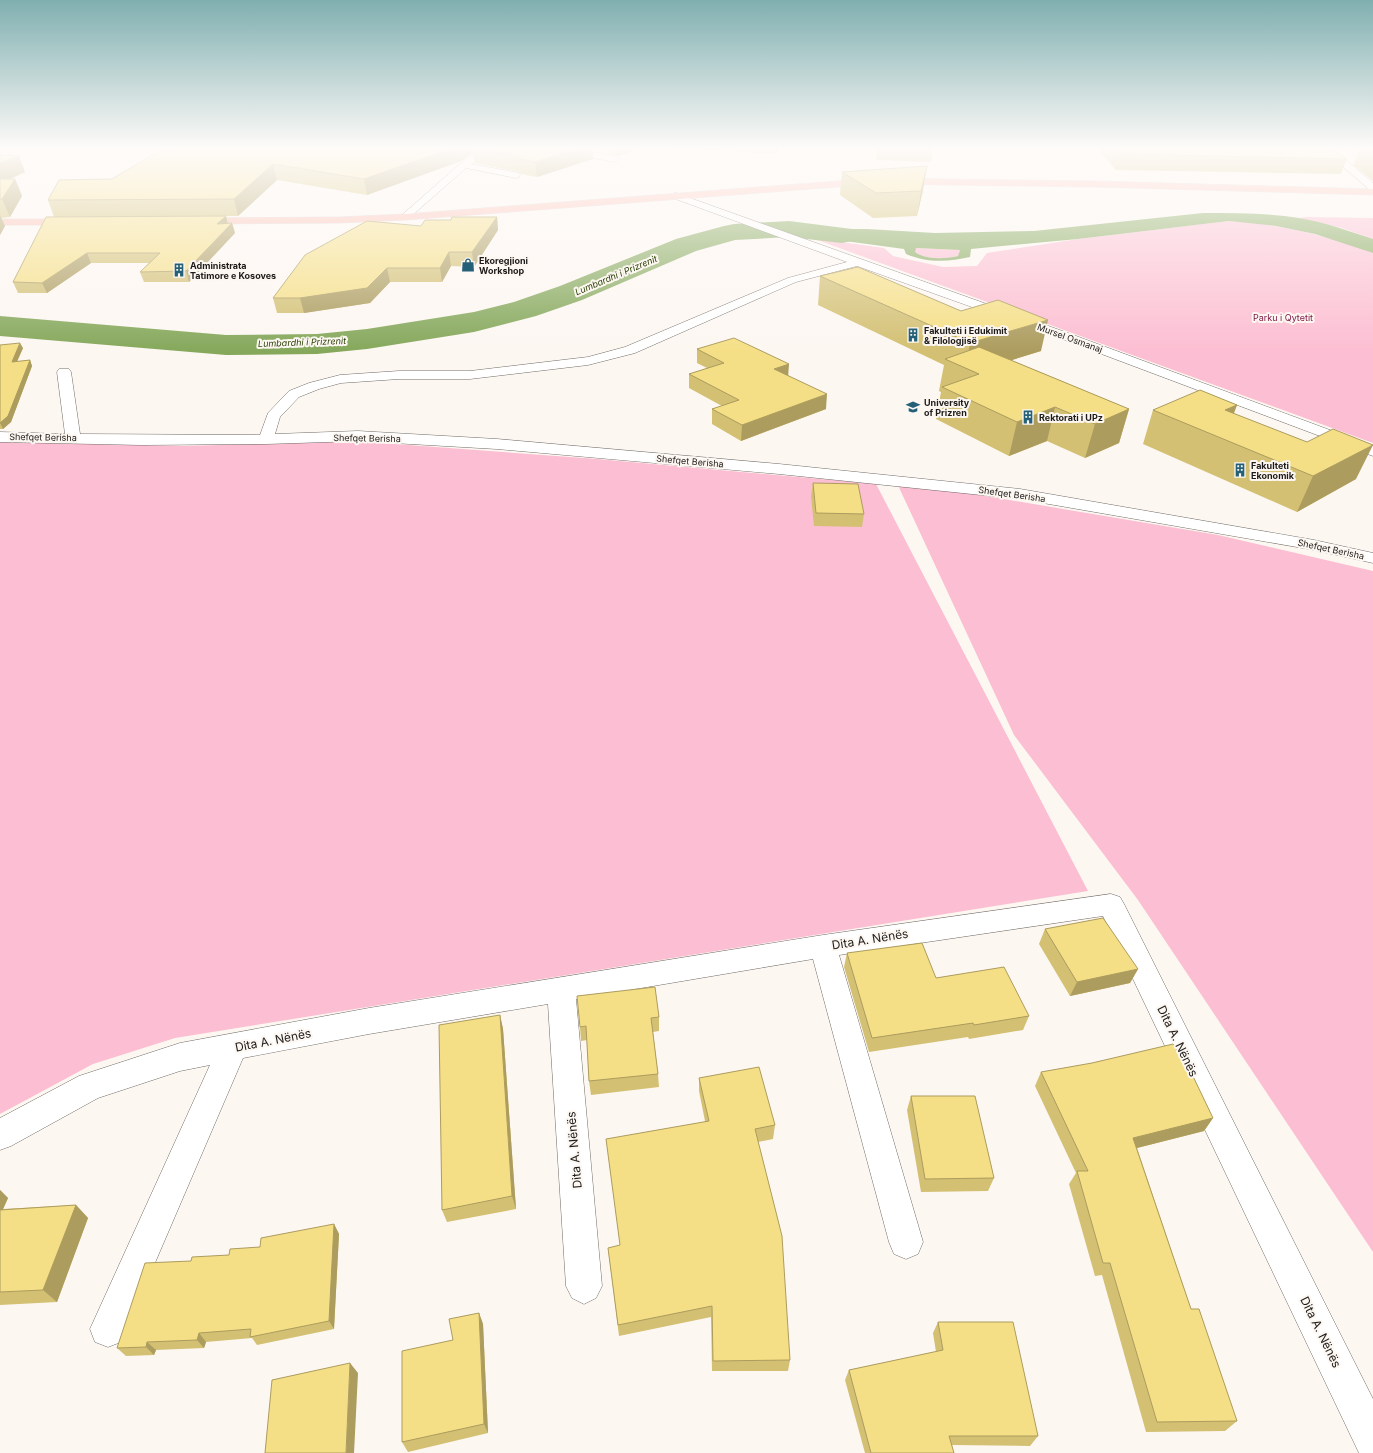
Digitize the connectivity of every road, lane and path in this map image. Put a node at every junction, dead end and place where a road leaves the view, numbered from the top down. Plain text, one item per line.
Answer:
1 (420, 216) edge
2 (508, 216) edge
3 (727, 216) edge
4 (405, 217) joint
5 (0, 222) edge
6 (0, 228) edge
7 (858, 262) junction
8 (64, 372) dead end
9 (0, 436) edge
10 (73, 438) junction
11 (266, 439) junction
12 (1373, 451) edge
13 (1373, 558) edge
14 (823, 946) junction
15 (561, 991) junction
16 (234, 1047) junction
17 (0, 1135) edge
18 (906, 1242) dead end
19 (584, 1286) dead end
20 (108, 1329) dead end
21 (1373, 1440) edge

1 - 4 main road
2 - 4 main road
3 - 7 street, Mursel Osmanaj
5 - 6 main road
7 - 11 street
7 - 12 street, Mursel Osmanaj
8 - 10 street
9 - 10 street, Shefqet Berisha
10 - 11 street, Shefqet Berisha
11 - 13 street, Shefqet Berisha
14 - 15 street, Dita A. Nënës
14 - 18 street, Dita A. Nënës
14 - 21 street, Dita A. Nënës
15 - 16 street, Dita A. Nënës
15 - 19 street, Dita A. Nënës
16 - 17 street, Dita A. Nënës
16 - 20 street

